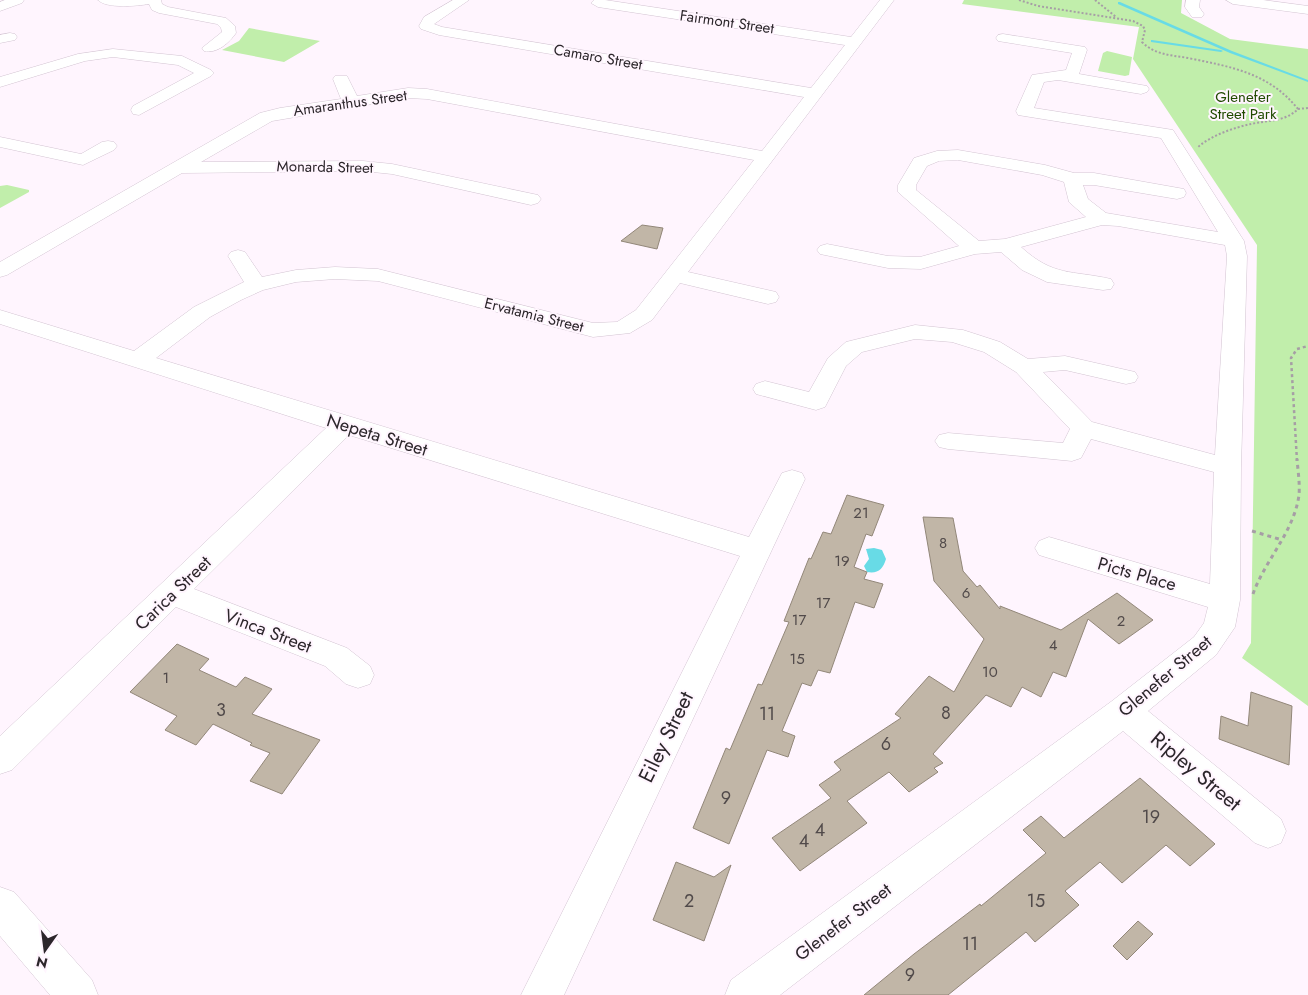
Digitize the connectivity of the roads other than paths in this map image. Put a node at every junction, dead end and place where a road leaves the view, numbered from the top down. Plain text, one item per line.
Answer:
1 (17, 0) edge
2 (105, 0) edge
3 (154, 0) edge
4 (462, 0) edge
5 (887, 0) edge
6 (1193, 0) edge
7 (1233, 0) edge
8 (598, 3) dead end
9 (0, 7) edge
10 (1308, 10) edge
11 (1197, 14) dead end
12 (246, 22) dead end
13 (228, 26) junction
14 (1003, 38) dead end
15 (855, 42) junction
16 (182, 61) junction
17 (1060, 76) junction
18 (340, 79) dead end
19 (0, 82) edge
20 (1141, 89) dead end
21 (814, 94) junction
22 (351, 102) junction
23 (139, 110) dead end
24 (0, 142) edge
25 (108, 146) dead end
26 (766, 156) junction
27 (176, 168) junction
28 (1072, 179) junction
29 (1177, 193) dead end
30 (531, 199) dead end
31 (1101, 219) junction
32 (1234, 241) junction
33 (1006, 245) junction
34 (974, 248) junction
35 (827, 250) dead end
36 (238, 256) dead end
37 (6, 263) edge
38 (675, 275) junction
39 (1103, 284) dead end
40 (256, 285) junction
41 (768, 297) dead end
42 (0, 317) edge
43 (138, 360) junction
44 (1024, 368) junction
45 (1126, 376) dead end
46 (766, 389) dead end
47 (344, 425) junction
48 (1083, 428) junction
49 (948, 441) dead end
50 (1228, 468) junction
51 (792, 479) dead end
52 (1049, 548) dead end
53 (756, 550) junction
54 (173, 593) junction
55 (1238, 598) junction
56 (358, 675) dead end
57 (1124, 711) junction
58 (0, 759) edge
59 (1268, 831) dead end
60 (0, 906) edge
61 (77, 995) edge
62 (542, 995) edge
63 (746, 995) edge

1 - 9 street
2 - 3 street
3 - 13 street
4 - 21 street, Camaro Street
5 - 15 street, Ervatamia Street
6 - 11 street
7 - 10 street
8 - 15 street, Fairmont Street
12 - 13 street
13 - 16 street
14 - 17 street
15 - 21 street, Ervatamia Street
16 - 19 street
16 - 23 street
17 - 20 street
17 - 32 street, Glenefer Street
18 - 22 street
21 - 26 street, Ervatamia Street
22 - 26 street, Amaranthus Street
22 - 27 street, Amaranthus Street
24 - 25 street
26 - 38 street, Ervatamia Street
27 - 30 street, Monarda Street
27 - 37 street, Amaranthus Street
28 - 29 street
28 - 31 street
28 - 34 street
31 - 32 street
31 - 33 street
32 - 50 street, Glenefer Street
33 - 34 street
33 - 39 street
34 - 35 street
36 - 40 street
38 - 40 street, Ervatamia Street
38 - 41 street
40 - 43 street, Ervatamia Street
42 - 43 street, Nepeta Street
43 - 47 street, Nepeta Street
44 - 45 street
44 - 46 street
44 - 48 street
47 - 53 street, Nepeta Street
47 - 54 street, Carica Street
48 - 49 street
48 - 50 street
50 - 55 street, Glenefer Street
51 - 53 street, Eiley Street
52 - 55 street, Picts Place
53 - 62 street, Eiley Street
54 - 56 street, Vinca Street
54 - 58 street, Carica Street
55 - 57 street, Glenefer Street
57 - 59 street, Ripley Street
57 - 63 street, Glenefer Street
60 - 61 street

